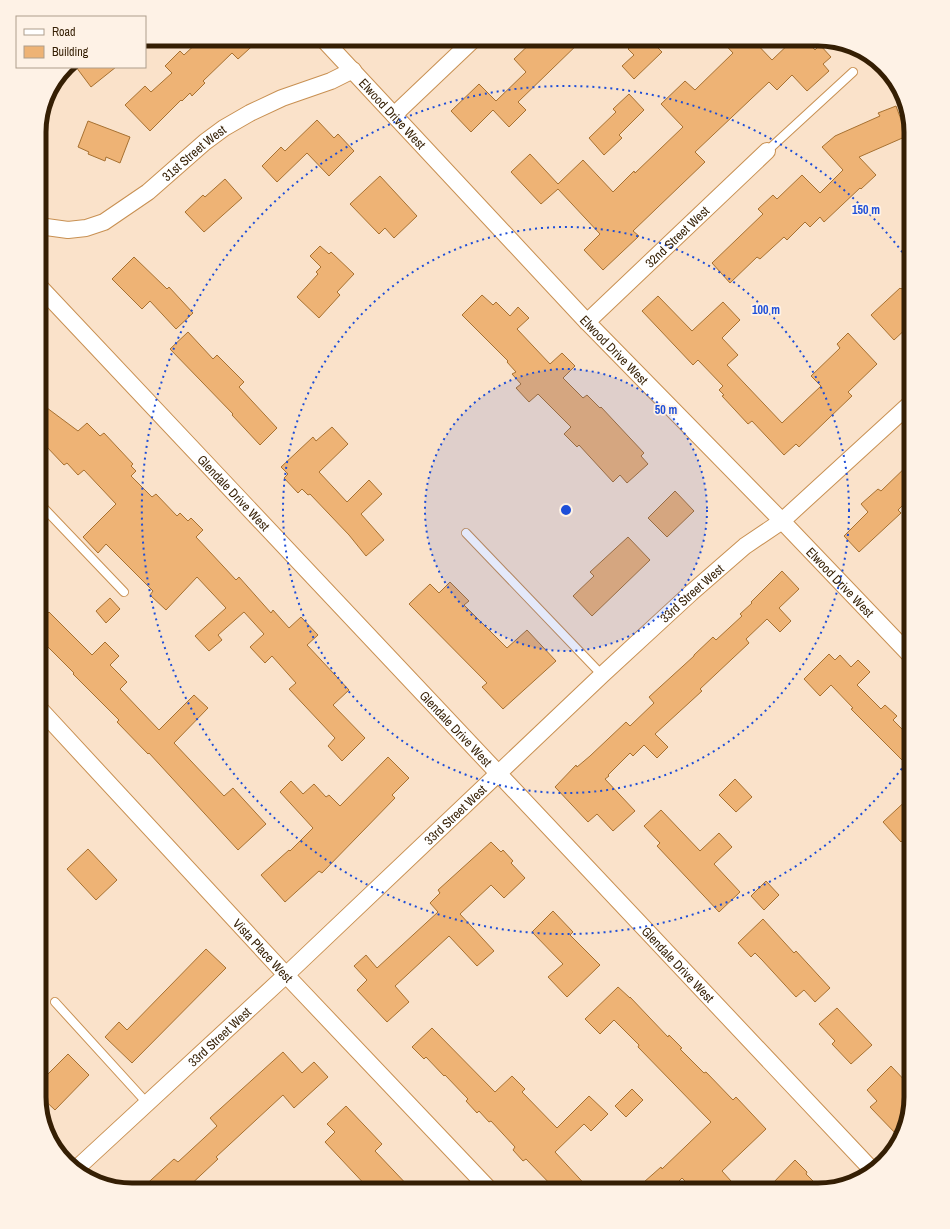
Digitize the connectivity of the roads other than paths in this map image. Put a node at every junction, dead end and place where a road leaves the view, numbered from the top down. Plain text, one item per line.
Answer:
1 (330, 46) edge
2 (467, 46) edge
3 (353, 70) junction
4 (853, 72) dead end
5 (394, 115) junction
6 (767, 151) joint
7 (46, 227) edge
8 (46, 293) edge
9 (587, 322) junction
10 (904, 409) edge
11 (46, 510) edge
12 (782, 521) junction
13 (466, 533) dead end
14 (124, 592) dead end
15 (904, 649) edge
16 (602, 676) junction
17 (46, 716) edge
18 (499, 774) junction
19 (286, 975) junction
20 (55, 1002) dead end
21 (147, 1103) junction
22 (80, 1165) edge
23 (869, 1166) edge
24 (483, 1183) edge

1 - 3 street, Elwood Drive West
2 - 5 street
3 - 5 street, Elwood Drive West
3 - 7 street, 31st Street West
4 - 6 lane
5 - 9 street, Elwood Drive West
6 - 9 street, 32nd Street West
8 - 18 street, Glendale Drive West
9 - 12 street, Elwood Drive West
10 - 12 street, 33rd Street West
11 - 14 lane
12 - 15 street, Elwood Drive West
12 - 16 street, 33rd Street West
13 - 16 lane
16 - 18 street, 33rd Street West
17 - 19 street, Vista Place West
18 - 19 street, 33rd Street West
18 - 23 street, Glendale Drive West
19 - 21 street, 33rd Street West
19 - 24 street, Vista Place West
20 - 21 lane
21 - 22 street, 33rd Street West

